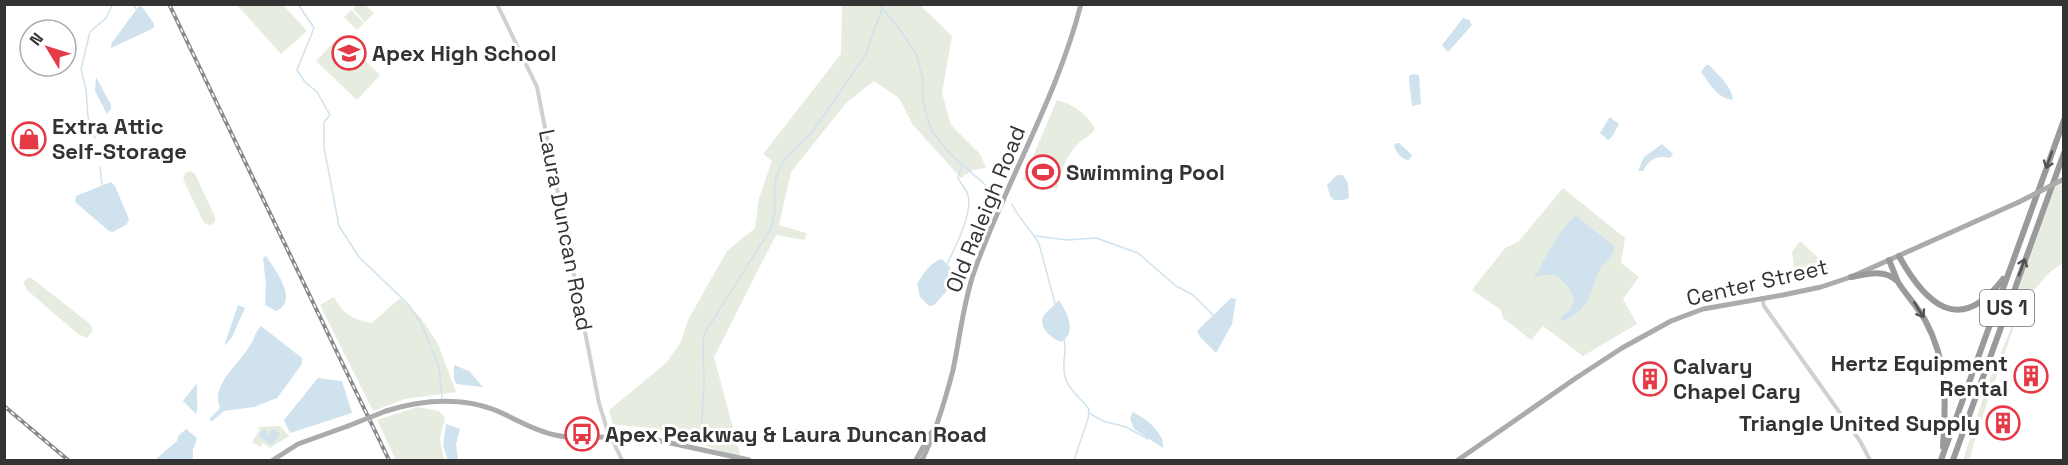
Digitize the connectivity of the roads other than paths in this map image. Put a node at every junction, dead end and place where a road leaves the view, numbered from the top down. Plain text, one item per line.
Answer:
1 (498, 4) edge
2 (1081, 4) edge
3 (2064, 120) edge
4 (2064, 153) edge
5 (2064, 179) edge
6 (1899, 256) junction
7 (1889, 260) junction
8 (2008, 272) junction
9 (1851, 277) junction
10 (1898, 282) junction
11 (1762, 298) junction
12 (934, 430) junction
13 (610, 436) junction
14 (1942, 459) edge
15 (273, 460) edge
16 (622, 460) edge
17 (749, 460) edge
18 (916, 460) edge
19 (922, 460) edge
20 (1458, 460) edge
21 (1870, 460) edge
22 (1953, 460) edge

1 - 13 street, Laura Duncan Road
2 - 12 main road, Old Raleigh Road
3 -> 8 highway, US 1
22 -> 4 highway, US 1
5 - 6 main road, Center Street, bridge
6 - 7 main road, Center Street
6 - 8 highway
7 - 9 main road, Center Street
7 - 10 highway
8 - 14 highway, US 1
9 - 10 highway
9 - 11 main road, Center Street
10 -> 14 highway
11 - 20 main road, Center Street
11 - 21 street
12 - 18 main road, Old Raleigh Road
12 - 19 main road, Old Raleigh Road
13 - 15 main road, bridge
13 - 16 street, Laura Duncan Road
13 - 17 main road

